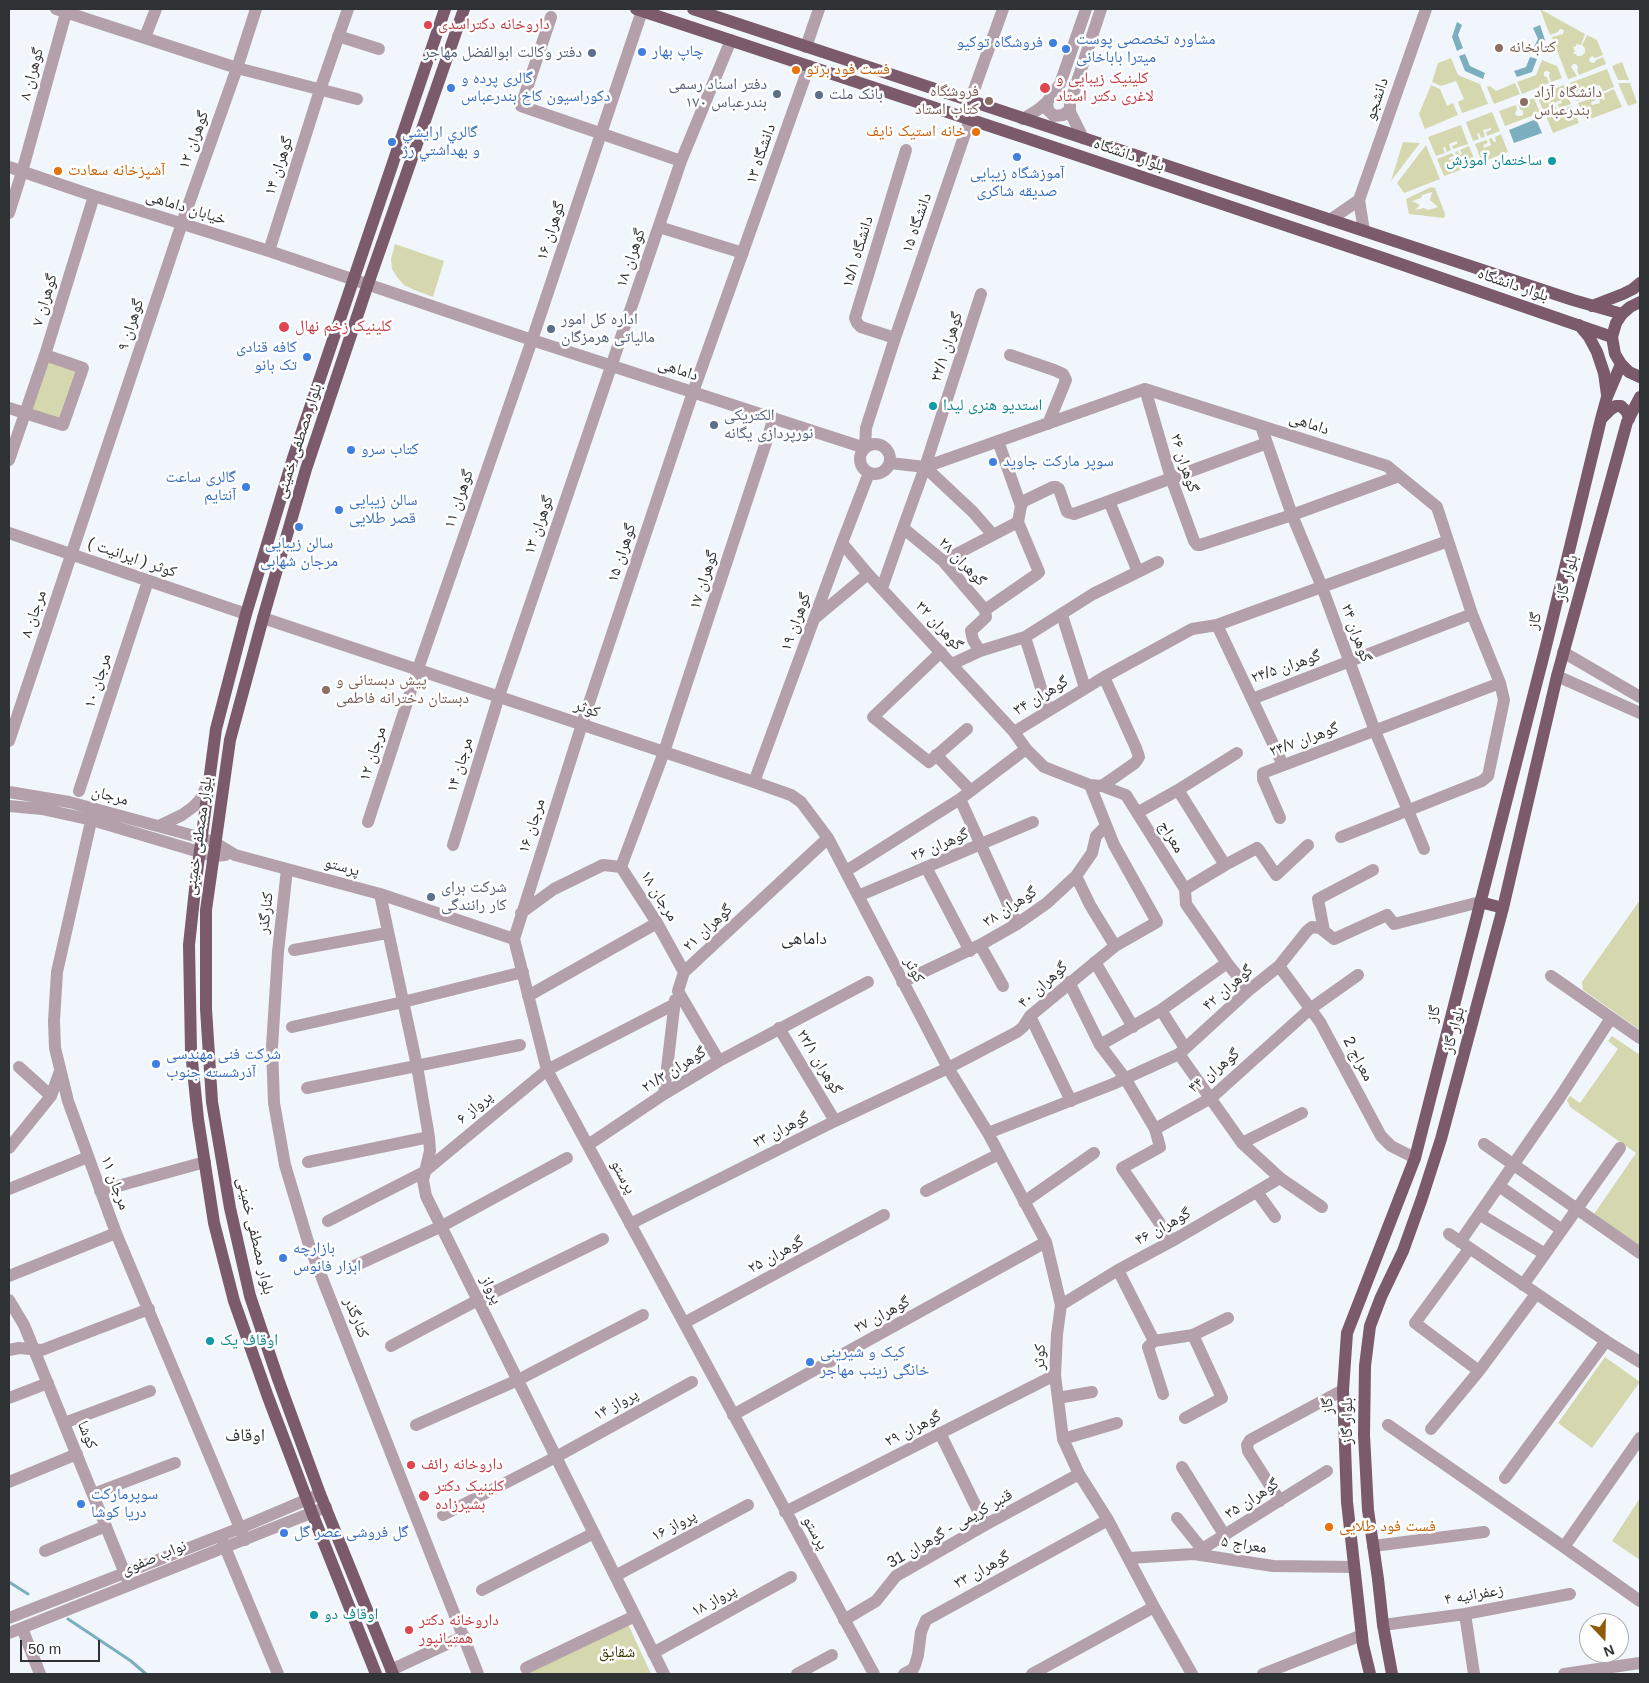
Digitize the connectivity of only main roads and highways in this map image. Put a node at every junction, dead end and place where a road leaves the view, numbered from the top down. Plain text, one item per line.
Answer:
1 (445, 9) edge
2 (693, 9) edge
3 (639, 10) edge
4 (464, 11) edge
5 (1640, 283) edge
6 (1640, 301) edge
7 (1592, 306) junction
8 (1622, 314) junction
9 (1579, 325) junction
10 (1612, 337) junction
11 (1621, 364) junction
12 (1640, 377) edge
13 (1607, 397) junction
14 (1640, 397) edge
15 (1640, 405) edge
16 (1601, 419) junction
17 (1629, 419) junction
18 (1480, 902) junction
19 (1503, 908) junction
20 (392, 1672) edge
21 (376, 1674) edge
22 (1370, 1674) edge
23 (1392, 1674) edge

1 - 21 main road, بلوار مصطفی خمینی
2 - 7 main road, بلوار دانشگاه
3 - 9 main road, بلوار دانشگاه
4 - 20 main road, بلوار مصطفی خمینی
5 - 7 main road
6 - 8 main road
7 - 8 main road, بلوار دانشگاه
8 - 10 main road
9 - 10 main road, بلوار دانشگاه
9 - 13 main road
10 - 11 main road
11 - 12 main road
11 - 13 main road, گاز
13 - 16 main road, گاز
14 - 17 main road, بلوار گاز
15 - 17 main road
16 - 17 main road
16 - 18 main road, گاز
17 - 19 main road, بلوار گاز
18 - 19 main road
18 - 22 main road, گاز
19 - 23 main road, بلوار گاز

